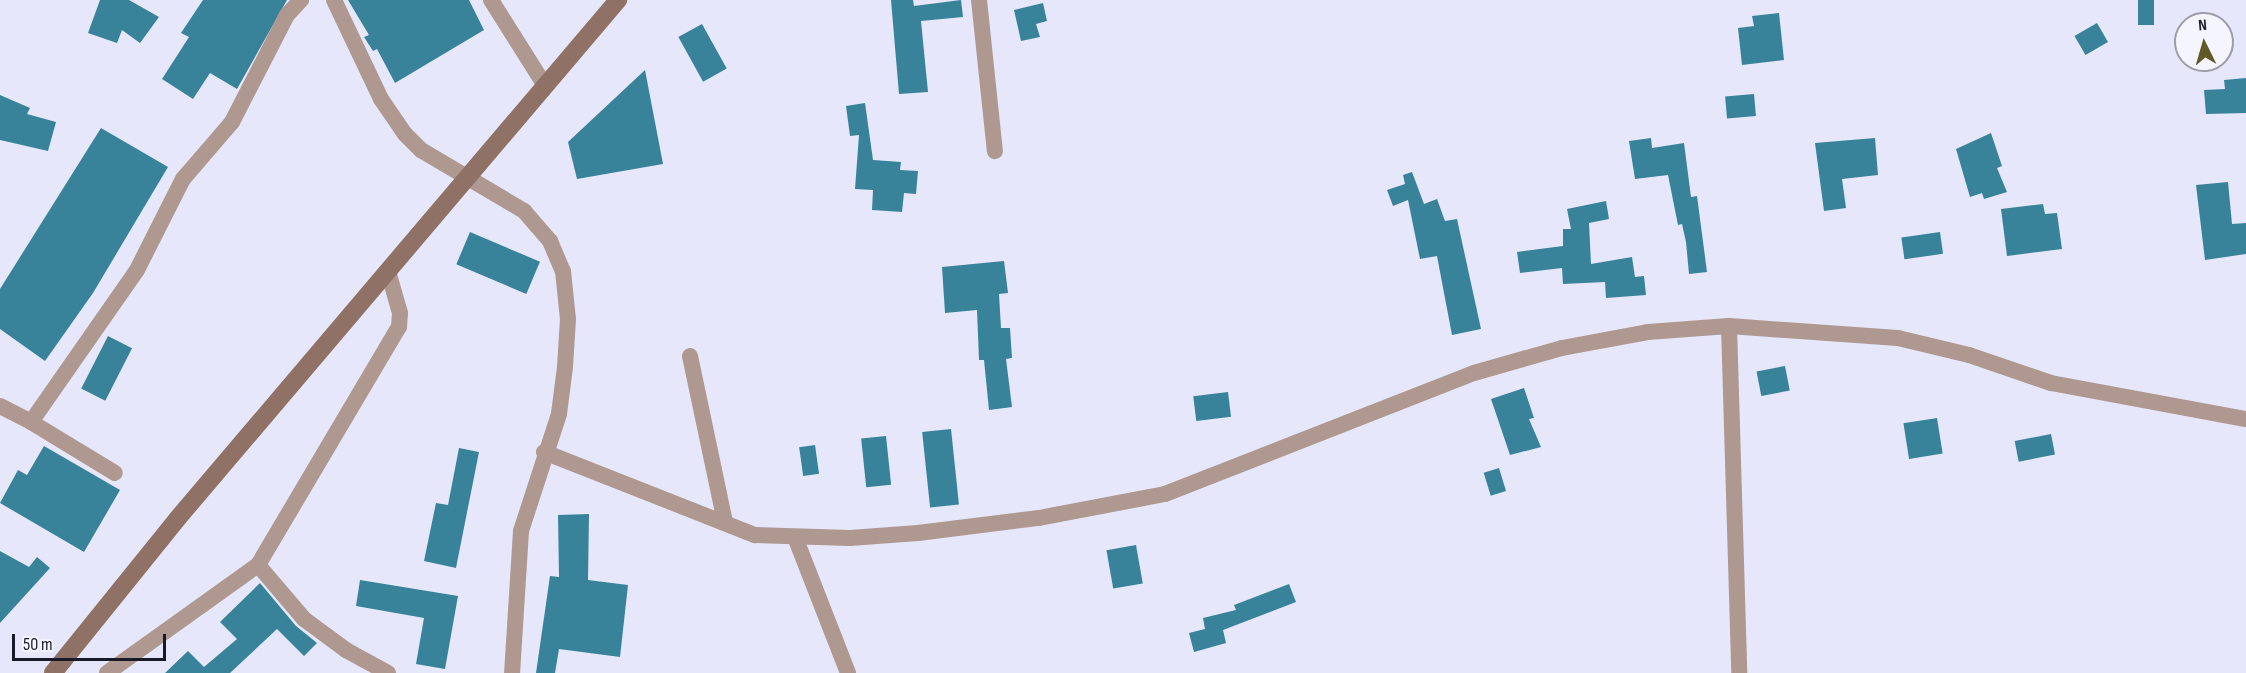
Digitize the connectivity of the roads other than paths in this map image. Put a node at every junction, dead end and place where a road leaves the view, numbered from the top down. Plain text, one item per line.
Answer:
1 (302, 0) edge
2 (334, 0) edge
3 (491, 0) edge
4 (618, 0) edge
5 (979, 0) edge
6 (544, 84) junction
7 (995, 151) dead end
8 (469, 178) junction
9 (389, 275) junction
10 (1729, 326) junction
11 (690, 356) dead end
12 (0, 406) edge
13 (2246, 419) edge
14 (31, 422) junction
15 (544, 452) junction
16 (115, 473) dead end
17 (725, 522) junction
18 (795, 537) junction
19 (258, 565) junction
20 (53, 673) edge
21 (107, 673) edge
22 (388, 673) edge
23 (512, 673) edge
24 (848, 673) edge
25 (1739, 673) edge

1 - 14 street
2 - 8 street
3 - 6 street
4 - 6 main road
5 - 7 street
6 - 8 main road
8 - 9 main road
8 - 15 street
9 - 19 street
9 - 20 main road
10 - 13 street
10 - 18 street
10 - 25 street
11 - 17 street
12 - 14 street
14 - 16 street
15 - 17 street
15 - 23 street
17 - 18 street
18 - 24 street
19 - 21 street
19 - 22 street

